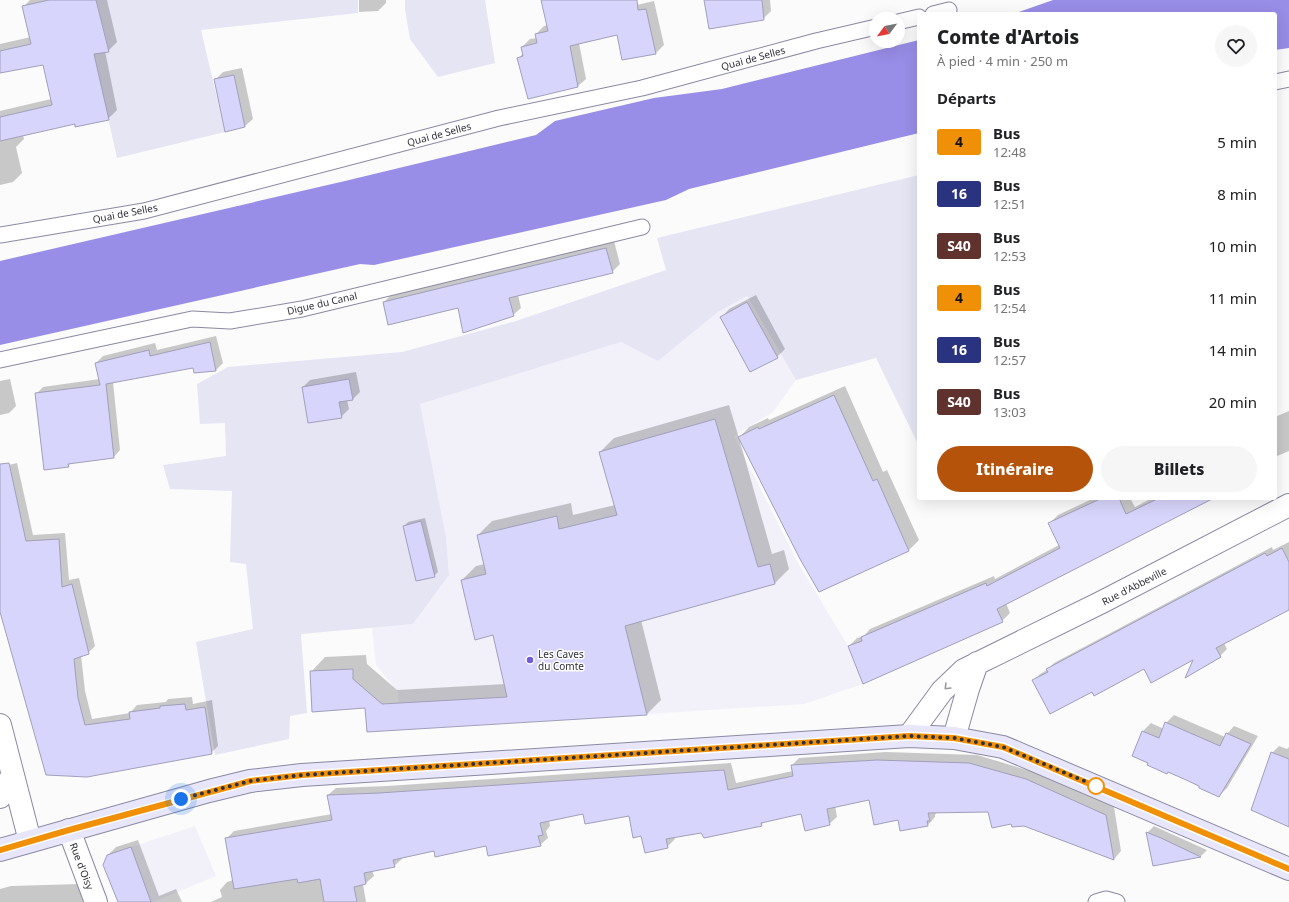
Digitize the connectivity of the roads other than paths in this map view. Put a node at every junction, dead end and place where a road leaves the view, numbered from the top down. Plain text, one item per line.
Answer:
1 (949, 10) dead end
2 (941, 12) edge
3 (917, 17) edge
4 (905, 20) edge
5 (869, 29) edge
6 (1289, 79) edge
7 (1277, 82) edge
8 (642, 227) dead end
9 (0, 235) edge
10 (0, 360) edge
11 (1289, 505) edge
12 (977, 663) junction
13 (0, 725) edge
14 (909, 736) junction
15 (954, 738) junction
16 (12, 776) junction
17 (0, 797) edge
18 (69, 830) junction
19 (30, 841) junction
20 (0, 850) edge
21 (1289, 869) edge
22 (96, 902) edge
23 (1096, 902) edge
24 (1117, 902) edge

1 - 2 lane
3 - 4 lane
5 - 9 lane, Quai de Selles
6 - 7 lane
8 - 10 lane, Digue du Canal
11 - 12 street, Rue d'Abbeville
12 -> 14 street, Rue d'Abbeville
12 - 15 street
13 - 16 street
14 - 15 main road
14 - 18 main road
15 - 21 main road
16 - 17 street
16 - 19 street
18 - 19 main road
18 - 22 street, Rue d'Oisy
19 - 20 main road
23 - 24 lane

